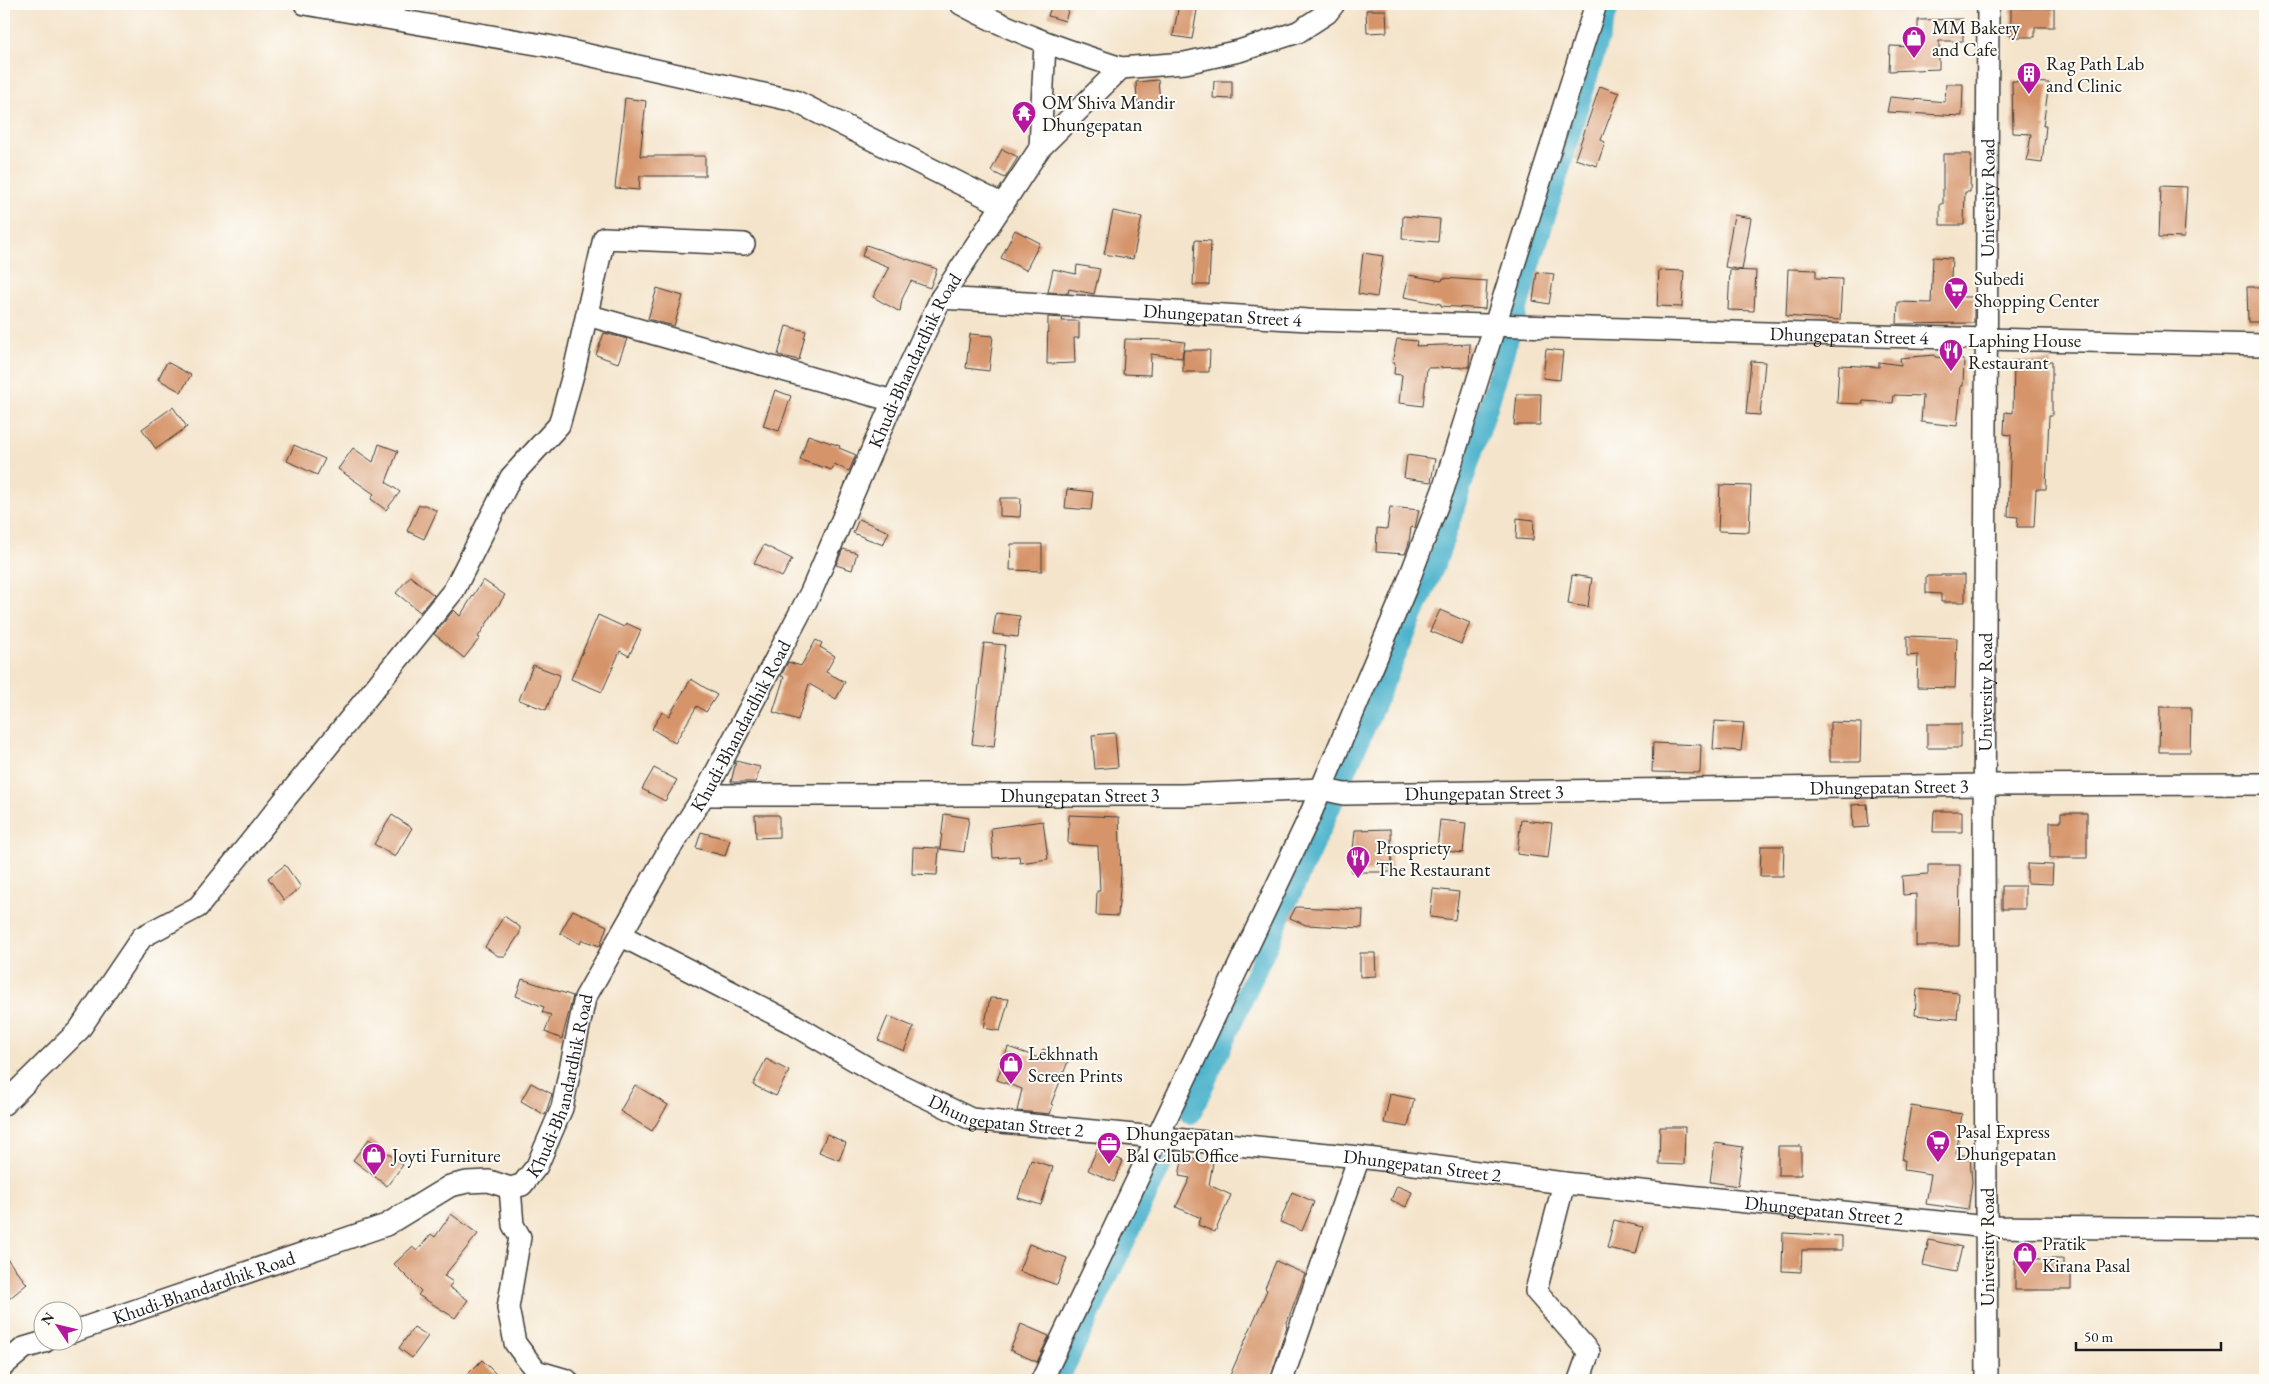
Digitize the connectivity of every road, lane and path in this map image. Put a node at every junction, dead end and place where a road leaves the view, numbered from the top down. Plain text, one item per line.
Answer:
1 (305, 4) edge
2 (961, 4) edge
3 (1334, 4) edge
4 (1596, 4) edge
5 (1988, 4) edge
6 (338, 7) edge
7 (1045, 43) junction
8 (1121, 68) junction
9 (1040, 148) junction
10 (1003, 205) junction
11 (744, 244) dead end
12 (941, 298) junction
13 (587, 315) junction
14 (1508, 325) junction
15 (1986, 339) junction
16 (2265, 345) edge
17 (894, 401) junction
18 (2265, 784) edge
19 (1984, 786) junction
20 (1321, 789) junction
21 (704, 796) junction
22 (622, 936) junction
23 (4, 1104) edge
24 (1158, 1136) junction
25 (1359, 1157) junction
26 (1564, 1183) junction
27 (510, 1188) junction
28 (1987, 1227) junction
29 (2265, 1229) edge
30 (82, 1329) edge
31 (32, 1346) edge
32 (4, 1365) edge
33 (567, 1380) edge
34 (1042, 1380) edge
35 (1282, 1380) edge
36 (1578, 1380) edge
37 (1987, 1380) edge

1 - 6 street
2 - 7 street
3 - 8 street
4 - 14 street
5 - 15 street, University Road
6 - 10 street
7 - 8 street
7 - 9 street
8 - 9 street, Khudi-Bhandardhik Road
9 - 10 street, Khudi-Bhandardhik Road
10 - 12 street, Khudi-Bhandardhik Road
11 - 13 street
12 - 14 street, Dhungepatan Street 4
12 - 17 street, Khudi-Bhandardhik Road
13 - 17 street
13 - 23 street
14 - 15 street, Dhungepatan Street 4
14 - 20 street
15 - 16 street, Dhungepatan Street 4
15 - 19 street, University Road
17 - 21 street, Khudi-Bhandardhik Road
18 - 19 street, Dhungepatan Street 3
19 - 20 street, Dhungepatan Street 3
19 - 28 street, University Road
20 - 21 street, Dhungepatan Street 3
20 - 24 street
21 - 22 street, Khudi-Bhandardhik Road
22 - 24 street, Dhungepatan Street 2
22 - 27 street, Khudi-Bhandardhik Road
24 - 25 street, Dhungepatan Street 2
24 - 34 street
25 - 26 street, Dhungepatan Street 2
25 - 35 street
26 - 28 street, Dhungepatan Street 2
26 - 36 street
27 - 30 street, Khudi-Bhandardhik Road
27 - 33 street
28 - 29 street, Dhungepatan Street 2
28 - 37 street, University Road
31 - 32 street

